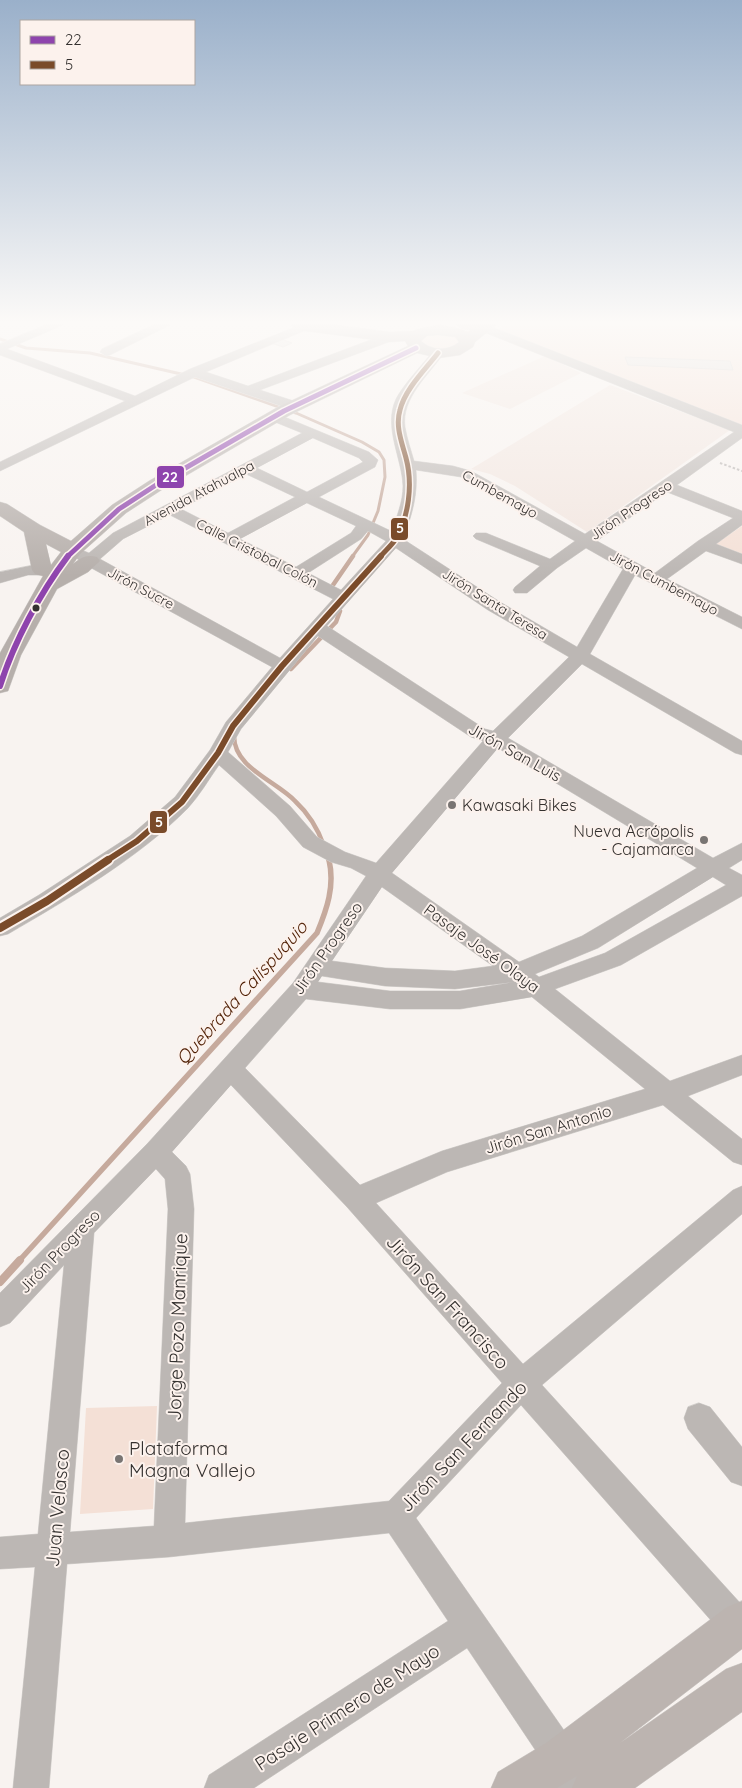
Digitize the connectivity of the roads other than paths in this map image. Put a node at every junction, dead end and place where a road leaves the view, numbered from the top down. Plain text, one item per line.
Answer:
1 (122, 408) edge
2 (284, 408) edge
3 (290, 408) edge
4 (400, 408) edge
5 (686, 408) edge
6 (287, 410) junction
7 (742, 431) edge
8 (313, 433) junction
9 (408, 464) junction
10 (0, 468) edge
11 (244, 468) junction
12 (666, 486) junction
13 (307, 498) junction
14 (0, 508) edge
15 (170, 509) junction
16 (742, 517) edge
17 (370, 526) junction
18 (33, 529) junction
19 (481, 536) dead end
20 (228, 538) junction
21 (395, 540) junction
22 (586, 542) junction
23 (703, 544) junction
24 (75, 552) junction
25 (742, 559) edge
26 (550, 565) junction
27 (632, 567) junction
28 (296, 574) junction
29 (49, 576) junction
30 (0, 578) edge
31 (657, 579) junction
32 (521, 590) dead end
33 (344, 598) junction
34 (742, 624) edge
35 (325, 631) junction
36 (0, 646) edge
37 (580, 656) junction
38 (282, 666) junction
39 (0, 686) edge
40 (492, 743) junction
41 (742, 749) edge
42 (218, 753) junction
43 (742, 850) edge
44 (705, 871) junction
45 (379, 874) junction
46 (738, 893) edge
47 (0, 928) edge
48 (317, 967) junction
49 (518, 972) junction
50 (536, 987) junction
51 (301, 989) junction
52 (742, 1066) edge
53 (230, 1068) junction
54 (667, 1093) junction
55 (156, 1152) junction
56 (742, 1154) edge
57 (742, 1198) edge
58 (356, 1199) junction
59 (80, 1228) junction
60 (0, 1313) edge
61 (521, 1384) junction
62 (699, 1418) dead end
63 (742, 1471) edge
64 (396, 1516) junction
65 (169, 1541) junction
66 (53, 1548) junction
67 (0, 1553) edge
68 (471, 1626) junction
69 (741, 1626) edge
70 (742, 1685) edge
71 (567, 1774) edge
72 (31, 1788) edge
73 (222, 1788) edge
74 (514, 1788) edge
75 (595, 1788) edge

1 - 10 street
2 - 6 street
3 - 6 main road, Avenida Atahualpa
4 - 9 street
5 - 7 street
6 - 8 street
6 - 24 main road, Avenida Atahualpa
7 - 12 street, Jirón Progreso
8 - 11 street, Avenida Atahualpa
8 - 13 street
9 - 21 street
9 - 22 street, Cumbemayo
11 - 13 street, Jirón Santa Teresa
11 - 15 street, Avenida Atahualpa
12 - 16 street
12 - 22 street, Jirón Progreso
13 - 17 street, Jirón Santa Teresa
13 - 20 street
14 - 18 main road, Jirón Sucre
15 - 20 street, Calle Cristobal Colón
15 - 24 street, Avenida Atahualpa
16 - 23 street
17 - 21 street, Jirón Santa Teresa
17 - 28 street
18 - 24 main road, Jirón Sucre
18 - 29 main road
19 - 26 street
20 - 28 street, Calle Cristobal Colón
21 - 33 street
21 - 37 street, Jirón Santa Teresa
22 - 26 street, Jirón Progreso
22 - 27 street, Jirón Cumbemayo
23 - 25 street
23 - 31 street
24 - 29 main road, Avenida Atahualpa
24 - 38 street, Jirón Sucre
26 - 32 street, Jirón Progreso
27 - 31 street, Jirón Cumbemayo
27 - 37 street, Jirón Progreso
28 - 33 street, Calle Cristobal Colón
29 - 30 street
29 - 36 main road, Avenida Atahualpa
29 - 39 main road, Avenida Atahualpa
31 - 34 street, Jirón Cumbemayo
33 - 35 street
35 - 38 street
35 - 40 street, Jirón San Luis
37 - 40 street, Jirón Progreso
37 - 41 street, Jirón Santa Teresa
38 - 42 street
40 - 44 street, Jirón San Luis
40 - 45 street, Jirón Progreso
42 - 45 street, Pasaje José Olaya
42 - 47 street
43 - 44 street
44 - 46 street, Jirón San Luis
44 - 49 street
45 - 48 street, Jirón Progreso
45 - 49 street, Pasaje José Olaya
46 - 50 street
48 - 49 street
48 - 51 street, Jirón Progreso
49 - 50 street, Pasaje José Olaya
50 - 51 street
50 - 54 street, Pasaje José Olaya
51 - 53 street, Jirón Progreso
52 - 54 street, Jirón San Antonio
53 - 55 street, Jirón Progreso
53 - 58 street, Jirón San Francisco
54 - 56 street, Pasaje José Olaya
54 - 58 street, Jirón San Antonio
55 - 59 street, Jirón Progreso
55 - 65 street, Jorge Pozo Manrique
57 - 61 street, Jirón San Fernando
58 - 61 street, Jirón San Francisco
59 - 60 street, Jirón Progreso
59 - 66 street, Juan Velasco
61 - 64 street, Jirón San Fernando
61 - 69 street, Jirón San Francisco
62 - 63 street
64 - 65 street, Jirón San Fernando
64 - 68 street
65 - 66 street, Jirón San Fernando
66 - 67 street, Jirón San Fernando
66 - 72 street, Juan Velasco
68 - 71 street
68 - 73 street, Pasaje Primero de Mayo
69 - 71 highway
70 - 75 highway
71 - 74 highway

